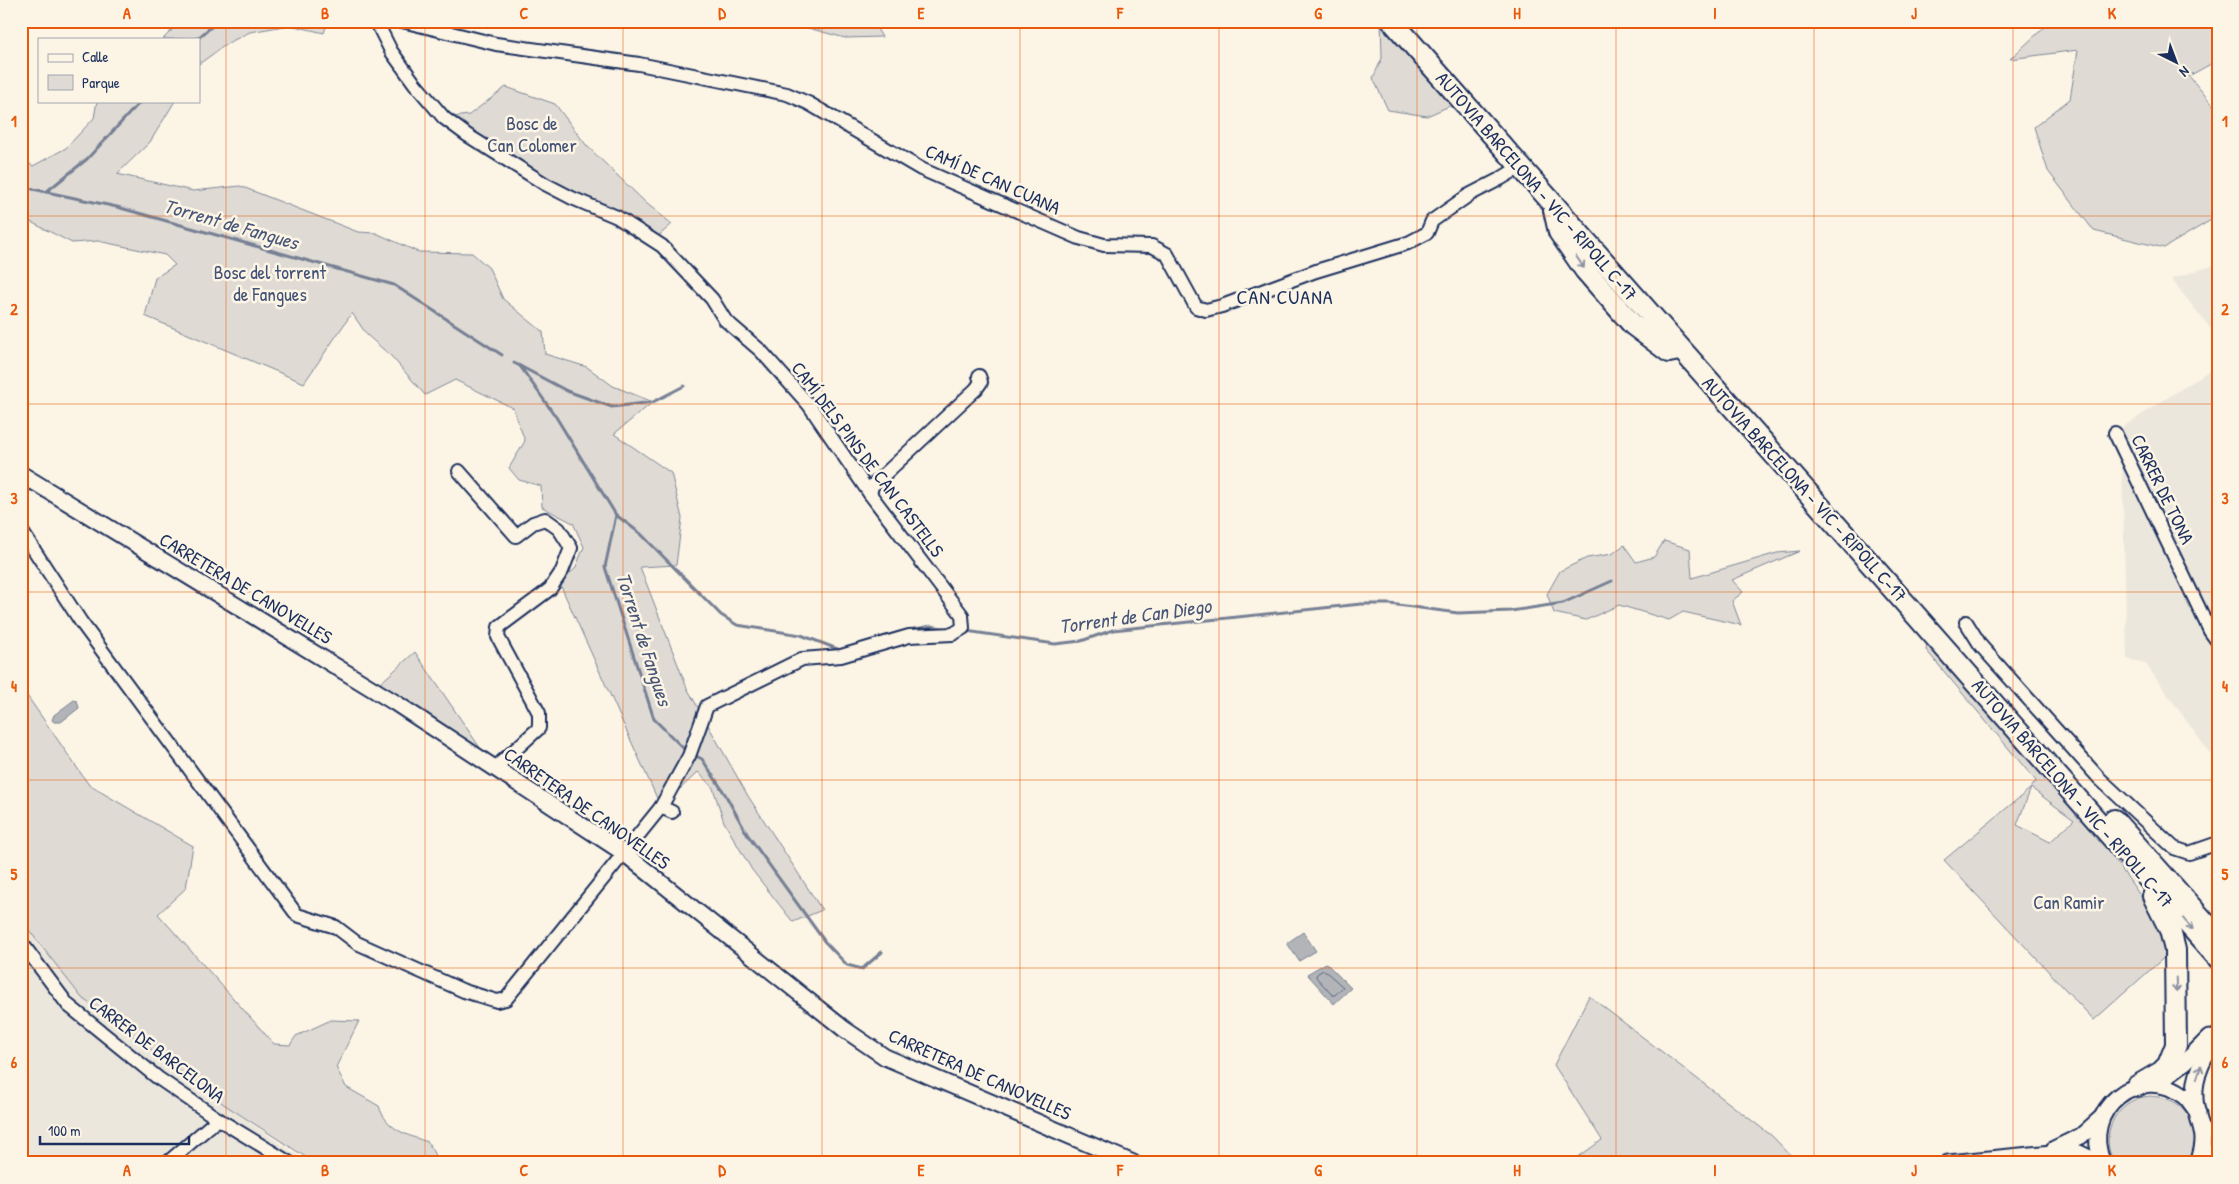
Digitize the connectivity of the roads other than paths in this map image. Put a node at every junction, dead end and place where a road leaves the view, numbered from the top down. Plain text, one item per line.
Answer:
1 (376, 21) edge
2 (402, 21) edge
3 (1392, 21) edge
4 (1408, 21) edge
5 (1520, 167) junction
6 (979, 376) dead end
7 (2115, 433) dead end
8 (459, 471) dead end
9 (24, 481) edge
10 (870, 494) junction
11 (22, 532) edge
12 (1966, 622) dead end
13 (2214, 629) edge
14 (2218, 642) edge
15 (495, 768) junction
16 (2105, 810) junction
17 (2218, 843) edge
18 (2119, 847) junction
19 (624, 853) junction
20 (2218, 920) edge
21 (2218, 937) edge
22 (21, 942) edge
23 (2218, 958) edge
24 (2218, 1028) edge
25 (2218, 1035) edge
26 (2143, 1086) junction
27 (2198, 1112) junction
28 (218, 1119) junction
29 (2100, 1119) junction
30 (2218, 1147) edge
31 (2043, 1152) junction
32 (167, 1163) edge
33 (290, 1163) edge
34 (1133, 1163) edge
35 (1948, 1163) edge
36 (2101, 1163) edge
37 (2198, 1163) edge

1 - 10 street, CAMÍ DELS PINS DE CAN CASTELLS
2 - 5 street, CAMÍ DE CAN CUANA
3 - 5 highway, AUTOVIA BARCELONA - VIC - RIPOLL C-17
4 - 16 highway, AUTOVIA BARCELONA - VIC - RIPOLL C-17
5 -> 18 highway, AUTOVIA BARCELONA - VIC - RIPOLL C-17
6 - 10 street
7 - 13 street, CARRER DE TONA
8 - 15 street
9 - 15 street, CARRETERA DE CANOVELLES
10 - 19 street, CAMÍ DELS PINS DE CAN CASTELLS
11 - 19 street, CAMÍ DELS PINS DE CAN CASTELLS
12 - 17 street
13 - 14 street, CARRER DE TONA
15 - 19 street, CARRETERA DE CANOVELLES
16 - 20 highway
16 - 21 highway, AUTOVIA BARCELONA - VIC - RIPOLL C-17
18 -> 23 highway, AUTOVIA BARCELONA - VIC - RIPOLL C-17
18 -> 26 highway
19 - 34 street, CARRETERA DE CANOVELLES
22 - 28 street, CARRER DE BARCELONA
24 - 26 street
27 -> 25 street
26 - 27 street
26 - 29 street
27 - 37 street
28 - 32 street
28 - 33 street, CARRER DE BARCELONA
29 - 31 street
29 - 36 street
30 - 37 street
31 - 35 street
31 - 36 street

